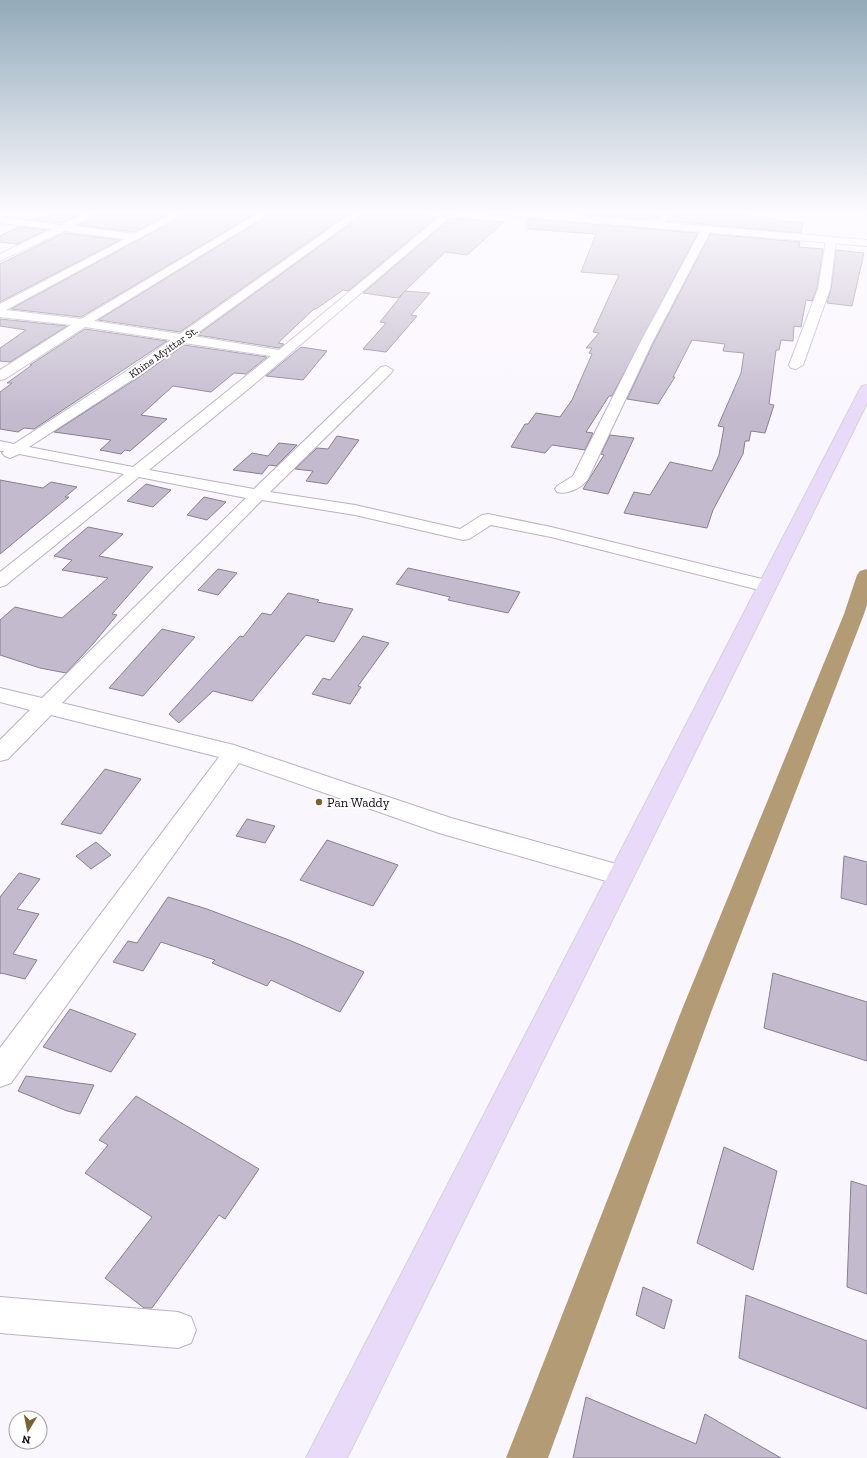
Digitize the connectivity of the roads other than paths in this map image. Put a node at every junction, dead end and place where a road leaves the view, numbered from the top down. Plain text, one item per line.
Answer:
1 (57, 279) edge
2 (156, 279) edge
3 (266, 279) edge
4 (371, 279) edge
5 (680, 279) edge
6 (825, 279) edge
7 (0, 309) edge
8 (0, 313) edge
9 (83, 323) junction
10 (183, 338) junction
11 (281, 354) junction
12 (796, 365) dead end
13 (386, 370) dead end
14 (0, 376) edge
15 (867, 388) edge
16 (0, 446) edge
17 (17, 449) junction
18 (0, 460) edge
19 (135, 473) junction
20 (563, 488) dead end
21 (258, 495) junction
22 (0, 581) edge
23 (767, 586) junction
24 (0, 695) edge
25 (46, 707) junction
26 (234, 752) junction
27 (0, 754) edge
28 (620, 875) junction
29 (0, 1072) edge
30 (0, 1315) edge
31 (178, 1330) dead end
32 (326, 1458) edge

1 - 7 street
2 - 9 street
3 - 10 street, Khine Myittar St.
4 - 11 street
5 - 20 street
6 - 12 street
8 - 9 street
9 - 10 street
9 - 14 street
10 - 11 street
10 - 17 street, Khine Myittar St.
11 - 19 street
13 - 21 street
15 - 23 main road
16 - 17 street
17 - 18 street, Khine Myittar St.
17 - 19 street
19 - 21 street
19 - 22 street
21 - 23 street
21 - 25 street
23 - 28 main road
24 - 25 street
25 - 26 street
25 - 27 street
26 - 28 street
26 - 29 street
28 - 32 main road
30 - 31 street

